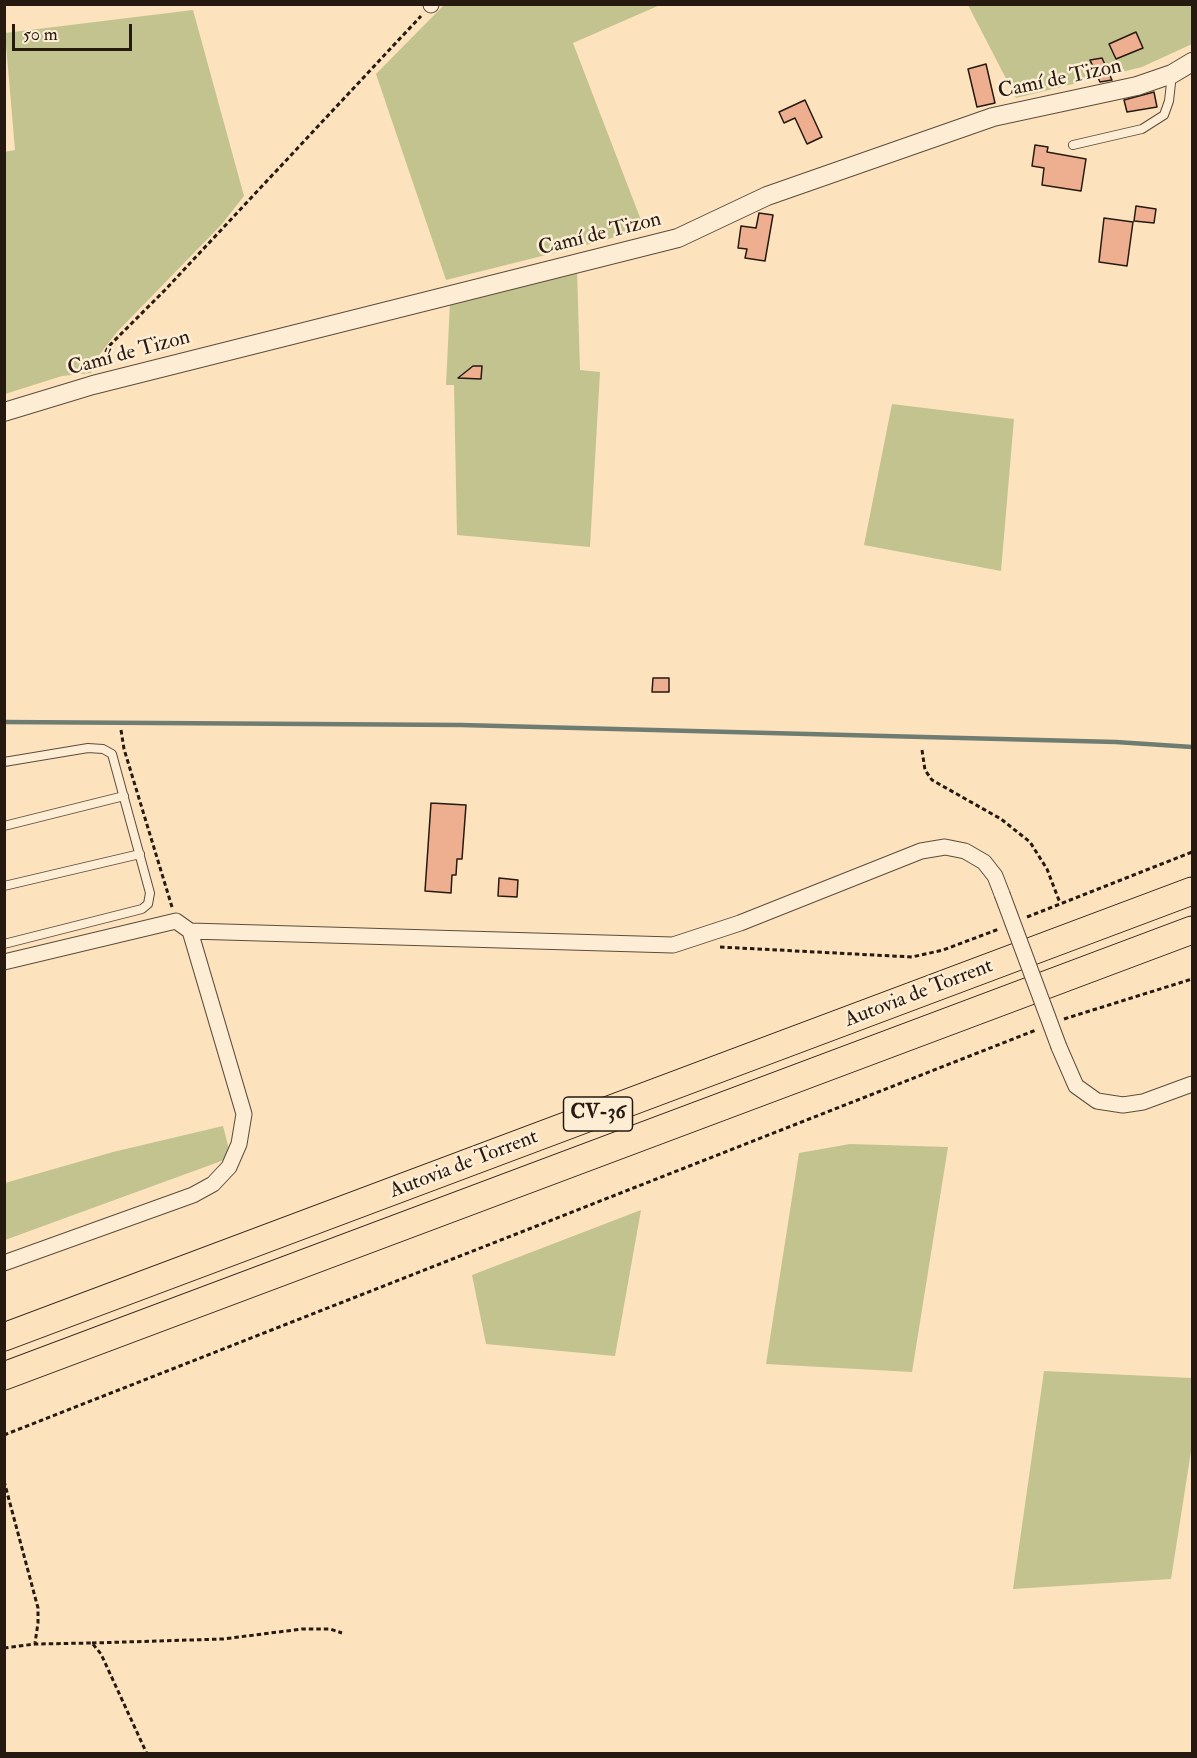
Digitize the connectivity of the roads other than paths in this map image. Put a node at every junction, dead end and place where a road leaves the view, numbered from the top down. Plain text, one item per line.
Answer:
1 (1192, 62) edge
2 (1172, 74) junction
3 (1073, 145) dead end
4 (4, 412) edge
5 (4, 762) edge
6 (124, 796) junction
7 (4, 826) edge
8 (140, 854) junction
9 (4, 886) edge
10 (1192, 891) edge
11 (1192, 930) edge
12 (190, 931) junction
13 (4, 944) edge
14 (4, 962) edge
15 (1192, 1084) edge
16 (4, 1263) edge
17 (4, 1337) edge
18 (4, 1376) edge

1 - 2 street, Camí de Tizon
2 - 3 lane
2 - 4 street, Camí de Tizon
5 - 6 lane
6 - 7 lane
6 - 8 lane
8 - 9 lane
8 - 13 lane
10 - 17 highway, Autovia de Torrent / CV-36
11 - 18 highway, Autovia de Torrent / CV-36
12 - 14 street
12 - 15 street, bridge
12 - 16 street

